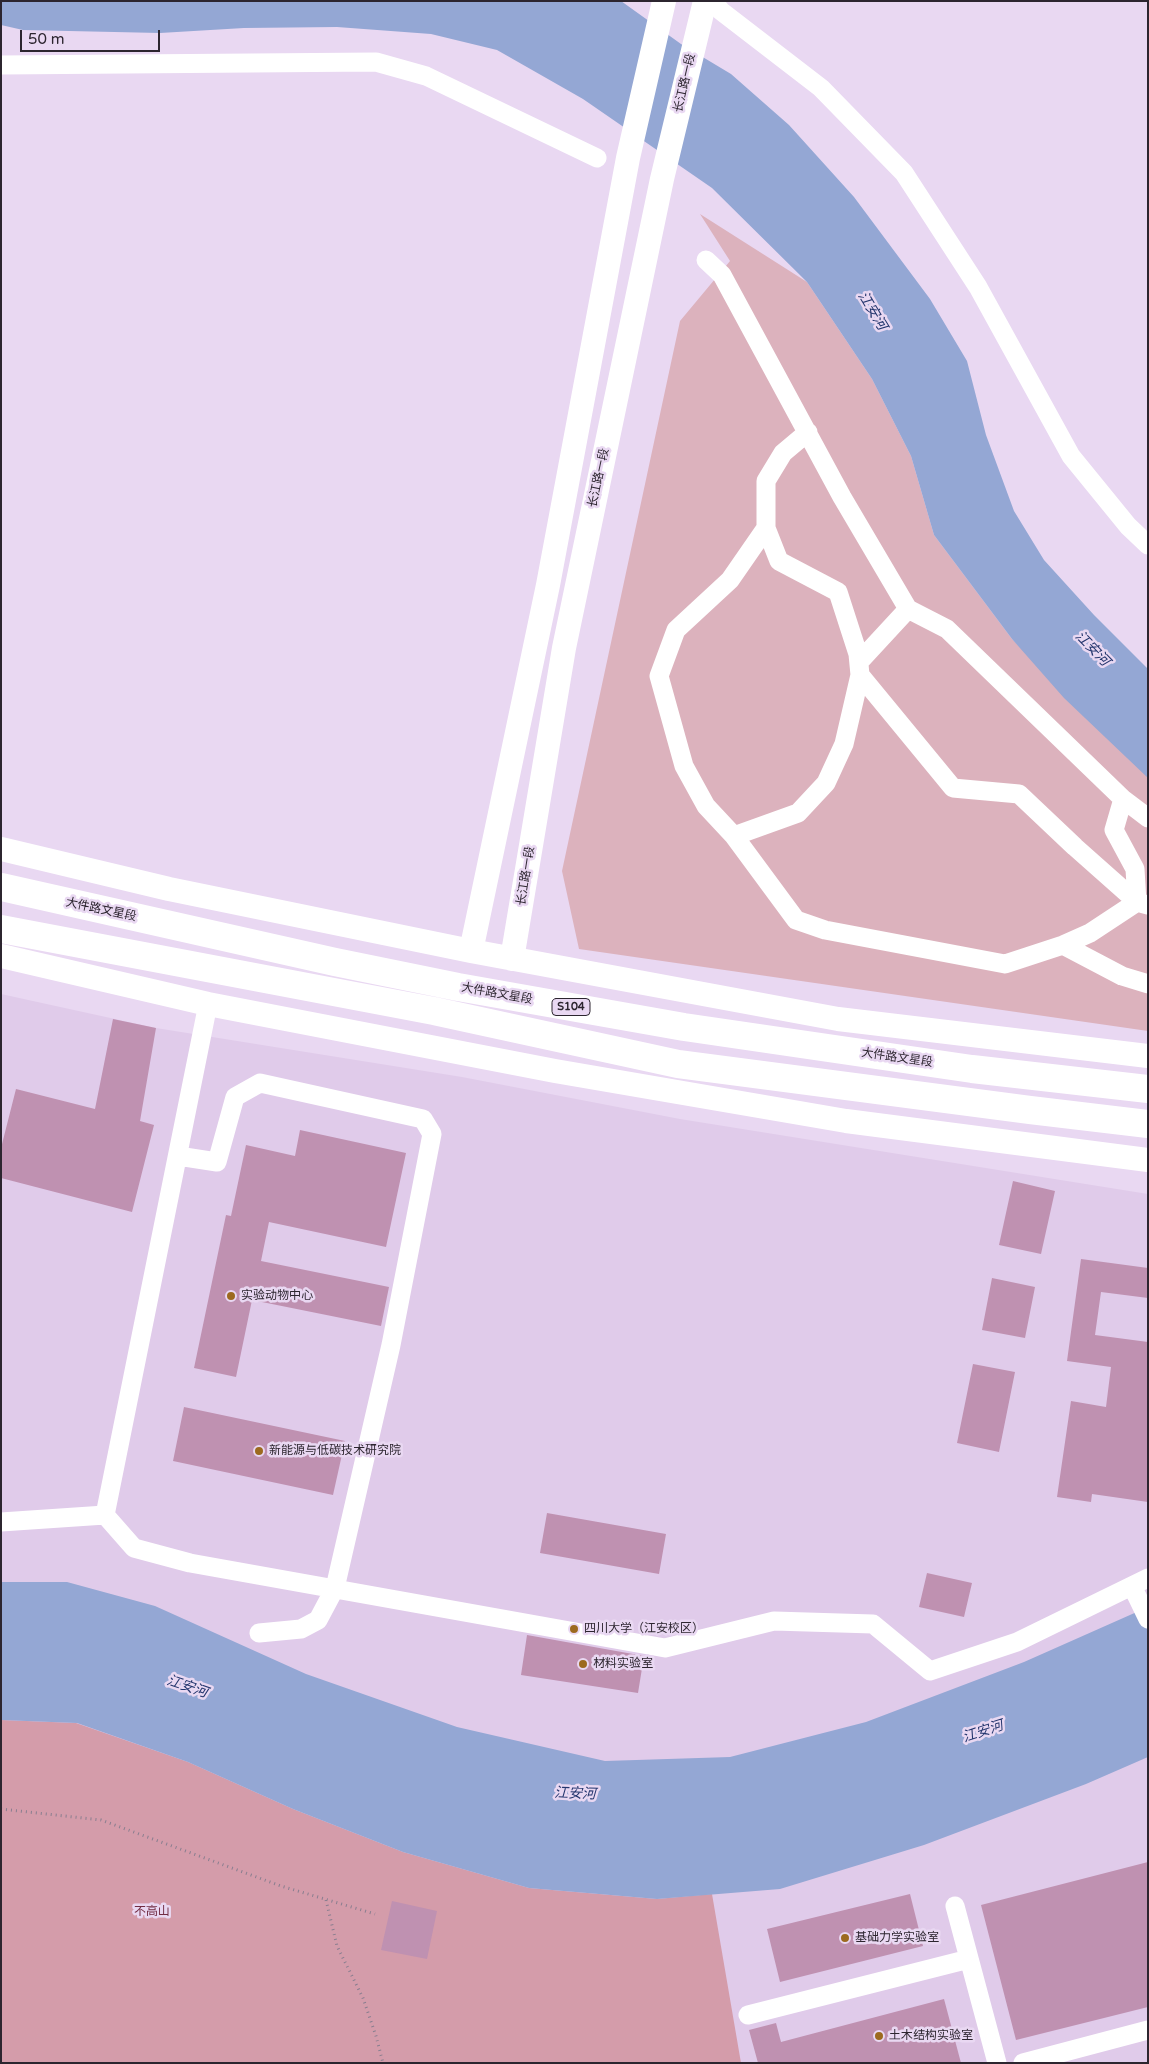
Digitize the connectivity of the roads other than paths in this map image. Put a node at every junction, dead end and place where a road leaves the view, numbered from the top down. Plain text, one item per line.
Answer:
1 (664, 1) edge
2 (705, 1) edge
3 (713, 1) edge
4 (1, 65) edge
5 (597, 158) dead end
6 (706, 260) dead end
7 (808, 432) junction
8 (766, 528) junction
9 (1148, 545) edge
10 (908, 609) junction
11 (859, 668) junction
12 (1123, 799) junction
13 (1148, 818) edge
14 (734, 836) junction
15 (1, 849) edge
16 (1, 887) edge
17 (1143, 904) edge
18 (1, 929) edge
19 (1062, 945) junction
20 (471, 951) junction
21 (1, 956) edge
22 (512, 959) junction
23 (1148, 984) edge
24 (208, 1004) junction
25 (1148, 1056) edge
26 (1148, 1089) edge
27 (1148, 1124) edge
28 (178, 1156) junction
29 (1148, 1160) edge
30 (105, 1515) junction
31 (1, 1522) edge
32 (1140, 1582) edge
33 (335, 1588) junction
34 (1148, 1619) edge
35 (259, 1632) dead end
36 (955, 1906) dead end
37 (969, 1959) junction
38 (748, 2015) dead end
39 (1148, 2030) edge
40 (998, 2063) edge
41 (1023, 2063) edge

1 - 20 street
2 - 22 street, 长江路一段
3 - 9 street
4 - 5 street
6 - 7 street
7 - 8 street
7 - 10 street
8 - 11 street
8 - 14 street
10 - 11 street
10 - 12 street
11 - 14 street
11 - 17 street
12 - 13 street
12 - 17 street
14 - 19 street
15 - 20 street
16 - 26 main road, 大件路文星段 / S104
17 - 19 street
18 - 27 main road
19 - 23 street
20 - 22 street
21 - 24 street
22 - 25 street
24 - 28 street
24 - 29 street
28 - 30 street
28 - 33 street
30 - 31 street
30 - 33 street
32 - 33 street
32 - 34 street
33 - 35 street
36 - 37 street
37 - 38 street
37 - 40 street
39 - 41 street

